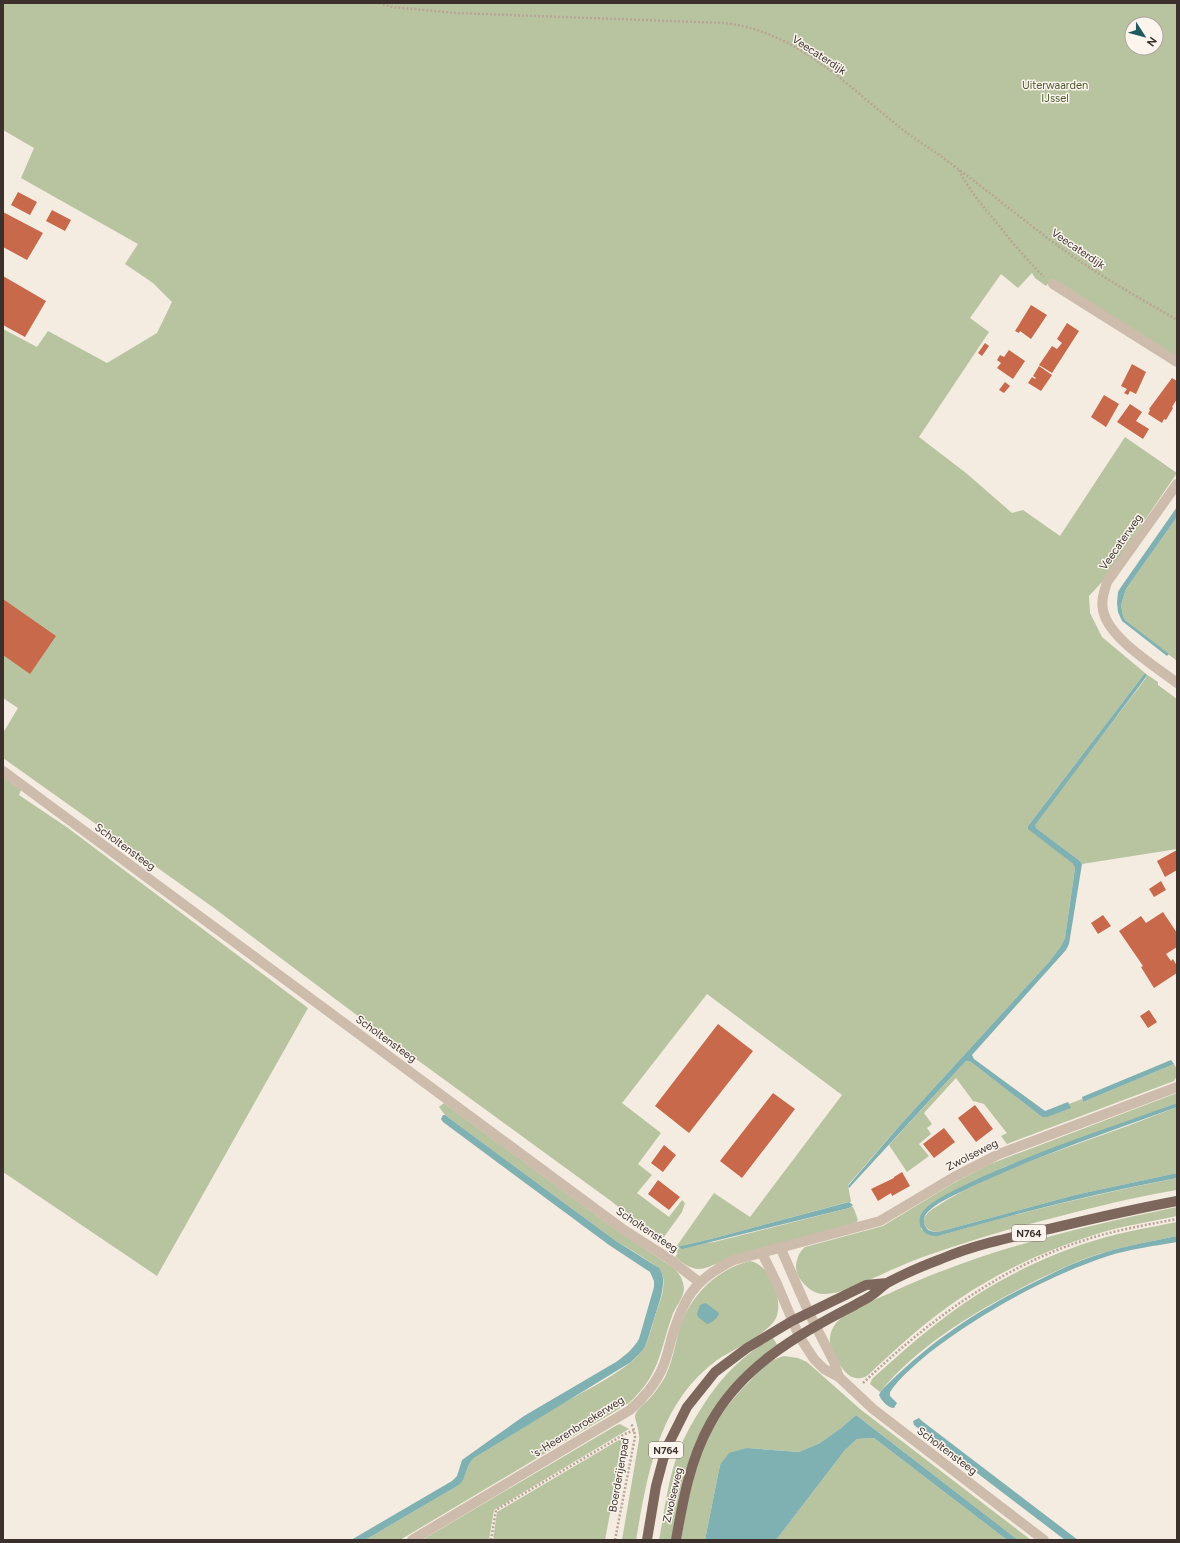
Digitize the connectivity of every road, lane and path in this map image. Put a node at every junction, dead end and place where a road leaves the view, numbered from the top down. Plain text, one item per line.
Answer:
1 (378, 3) edge
2 (959, 170) junction
3 (1053, 284) joint
4 (1177, 320) edge
5 (1177, 362) edge
6 (1177, 484) edge
7 (1177, 683) edge
8 (3, 771) edge
9 (1177, 1087) edge
10 (1177, 1200) edge
11 (1177, 1219) edge
12 (781, 1249) junction
13 (762, 1253) junction
14 (699, 1282) junction
15 (888, 1283) junction
16 (809, 1313) junction
17 (792, 1321) junction
18 (816, 1326) junction
19 (799, 1336) junction
20 (839, 1377) junction
21 (854, 1392) junction
22 (626, 1414) junction
23 (634, 1430) junction
24 (412, 1540) edge
25 (491, 1540) edge
26 (615, 1540) edge
27 (647, 1540) edge
28 (676, 1540) edge
29 (1044, 1540) edge

1 - 2 path, Veecaterdijk
2 - 3 path
2 - 4 path, Veecaterdijk
3 - 5 street
6 - 7 street, Veecaterweg
8 - 14 street, Scholtensteeg
9 - 12 street, Zwolseweg
10 - 15 main road, Zwolseweg / N764
11 - 21 path
12 - 13 street
12 - 16 street, Scholtensteeg
13 - 14 street
13 - 17 street, Scholtensteeg
14 - 22 street, 's-Heerenbroekerweg
15 - 16 main road, Zwolseweg / N764
15 - 18 main road, Zwolseweg / N764
16 - 17 main road, Zwolseweg / N764
16 - 18 street, Scholtensteeg
17 - 19 street, Scholtensteeg
17 - 27 main road, Zwolseweg / N764
18 - 19 main road, Zwolseweg / N764
18 - 20 street, Scholtensteeg
19 - 20 street, Scholtensteeg
19 - 28 main road, Zwolseweg / N764
20 - 21 street, Scholtensteeg
21 - 29 street, Scholtensteeg
22 - 23 path, Boerderijenpad
22 - 24 street, 's-Heerenbroekerweg
23 - 25 path
23 - 26 path, Boerderijenpad

